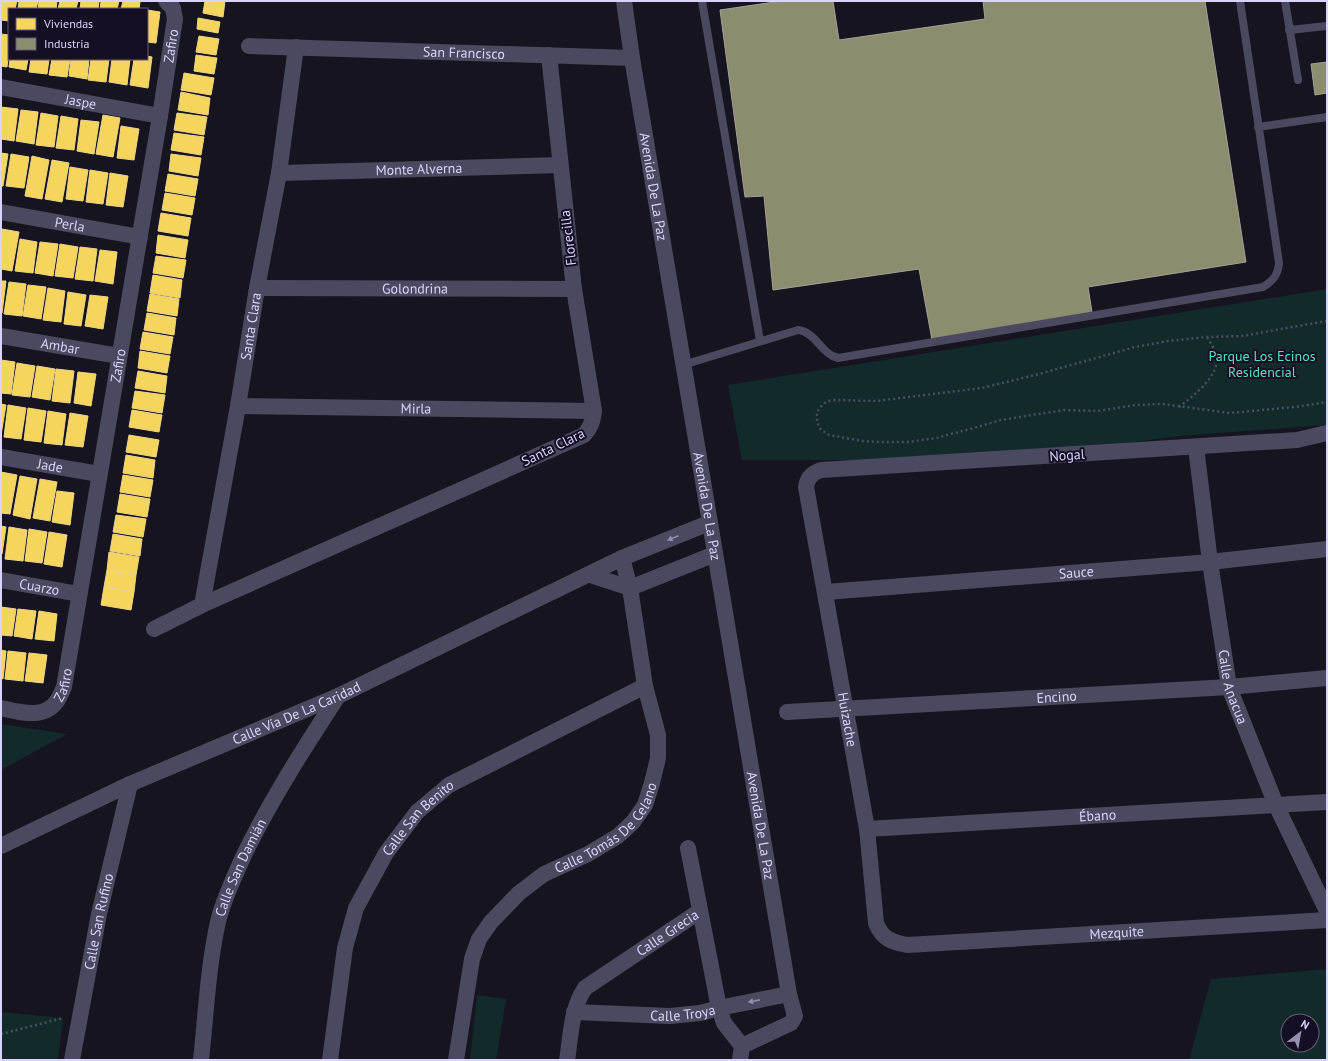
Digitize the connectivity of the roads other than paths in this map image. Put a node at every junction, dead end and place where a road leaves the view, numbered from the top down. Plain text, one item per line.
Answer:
1 (166, 1) edge
2 (624, 1) edge
3 (702, 1) edge
4 (1240, 1) edge
5 (1285, 1) edge
6 (1327, 26) edge
7 (1290, 30) junction
8 (249, 46) dead end
9 (296, 46) junction
10 (549, 55) junction
11 (632, 58) junction
12 (1298, 80) dead end
13 (1, 87) edge
14 (160, 116) junction
15 (1327, 117) edge
16 (1258, 127) junction
17 (560, 165) junction
18 (279, 173) junction
19 (1, 212) edge
20 (140, 237) junction
21 (257, 288) junction
22 (574, 289) junction
23 (1, 336) edge
24 (760, 341) junction
25 (119, 356) junction
26 (683, 364) junction
27 (238, 406) junction
28 (594, 416) junction
29 (1327, 432) edge
30 (1196, 447) junction
31 (1, 457) edge
32 (99, 474) junction
33 (809, 477) joint
34 (709, 523) junction
35 (1327, 549) edge
36 (715, 554) junction
37 (622, 558) junction
38 (1210, 562) junction
39 (590, 575) junction
40 (1, 580) edge
41 (630, 588) junction
42 (826, 592) junction
43 (79, 594) junction
44 (202, 605) junction
45 (154, 629) dead end
46 (1327, 678) edge
47 (645, 686) junction
48 (1229, 687) junction
49 (338, 696) junction
50 (1, 708) edge
51 (846, 709) junction
52 (787, 712) dead end
53 (130, 784) junction
54 (1327, 802) edge
55 (1276, 805) junction
56 (868, 829) junction
57 (1, 846) edge
58 (688, 848) dead end
59 (1327, 910) edge
60 (700, 911) junction
61 (1327, 920) edge
62 (907, 945) joint
63 (789, 994) junction
64 (719, 1008) junction
65 (574, 1012) junction
66 (741, 1053) edge
67 (72, 1060) edge
68 (201, 1060) edge
69 (330, 1060) edge
70 (456, 1060) edge
71 (567, 1060) edge

1 - 14 street, Zafiro
2 - 11 street, Avenida De La Paz
3 - 24 lane
4 - 16 lane
5 - 7 lane
6 - 7 lane
7 - 12 lane
8 - 9 street, San Francisco
9 - 10 street, San Francisco
9 - 18 street, Santa Clara
10 - 11 street, San Francisco
10 - 17 street, Florecilla
11 - 26 street, Avenida De La Paz
13 - 14 street, Jaspe
14 - 20 street, Zafiro
15 - 16 lane
16 - 24 lane
17 - 18 street, Monte Alverna
17 - 22 street, Florecilla
18 - 21 street, Santa Clara
19 - 20 street, Perla
20 - 25 street, Zafiro
21 - 22 street, Golondrina
21 - 27 street, Santa Clara
22 - 28 street, Florecilla
23 - 25 street, Ambar
24 - 26 lane
25 - 32 street, Zafiro
26 - 34 street, Avenida De La Paz
27 - 28 street, Mirla
27 - 44 street, Santa Clara
28 - 44 street, Santa Clara
29 - 30 street, Nogal
30 - 33 street, Nogal
30 - 38 street, Calle Anacua
31 - 32 street, Jade
32 - 43 street, Zafiro
33 - 42 street, Huizache
34 - 36 street, Avenida De La Paz
34 -> 37 street, Calle Vía De La Caridad
35 - 38 street, Sauce
36 - 41 street
36 - 63 street, Avenida De La Paz
37 - 39 street, Calle Vía De La Caridad
37 - 41 street, Calle Tomás De Celano
38 - 42 street, Sauce
38 - 48 street, Calle Anacua
39 - 41 street
39 - 49 street, Calle Vía De La Caridad
40 - 43 street, Cuarzo
41 - 47 street, Calle Tomás De Celano
42 - 51 street, Huizache
43 - 50 street, Zafiro
44 - 45 street, Santa Clara
46 - 48 street, Encino
47 - 69 street, Calle San Benito
47 - 70 street, Calle Tomás De Celano
48 - 51 street, Encino
48 - 55 street, Calle Anacua
49 - 53 street, Calle Vía De La Caridad
49 - 68 street, Calle San Damián
51 - 52 street, Encino
51 - 56 street, Huizache
53 - 57 street, Calle Vía De La Caridad
53 - 67 street, Calle San Rufino
54 - 55 street, Ébano
55 - 56 street, Ébano
55 - 59 street, Calle Anacua
56 - 62 street, Huizache
58 - 60 street
60 - 64 street, Calle Grecia
60 - 65 street, Calle Grecia
61 - 62 street, Mezquite
63 -> 64 street, Calle Troya
63 - 66 street, Avenida De La Paz
64 - 65 street, Calle Troya
64 - 66 street, Calle Grecia
65 - 71 street, Calle Grecia

